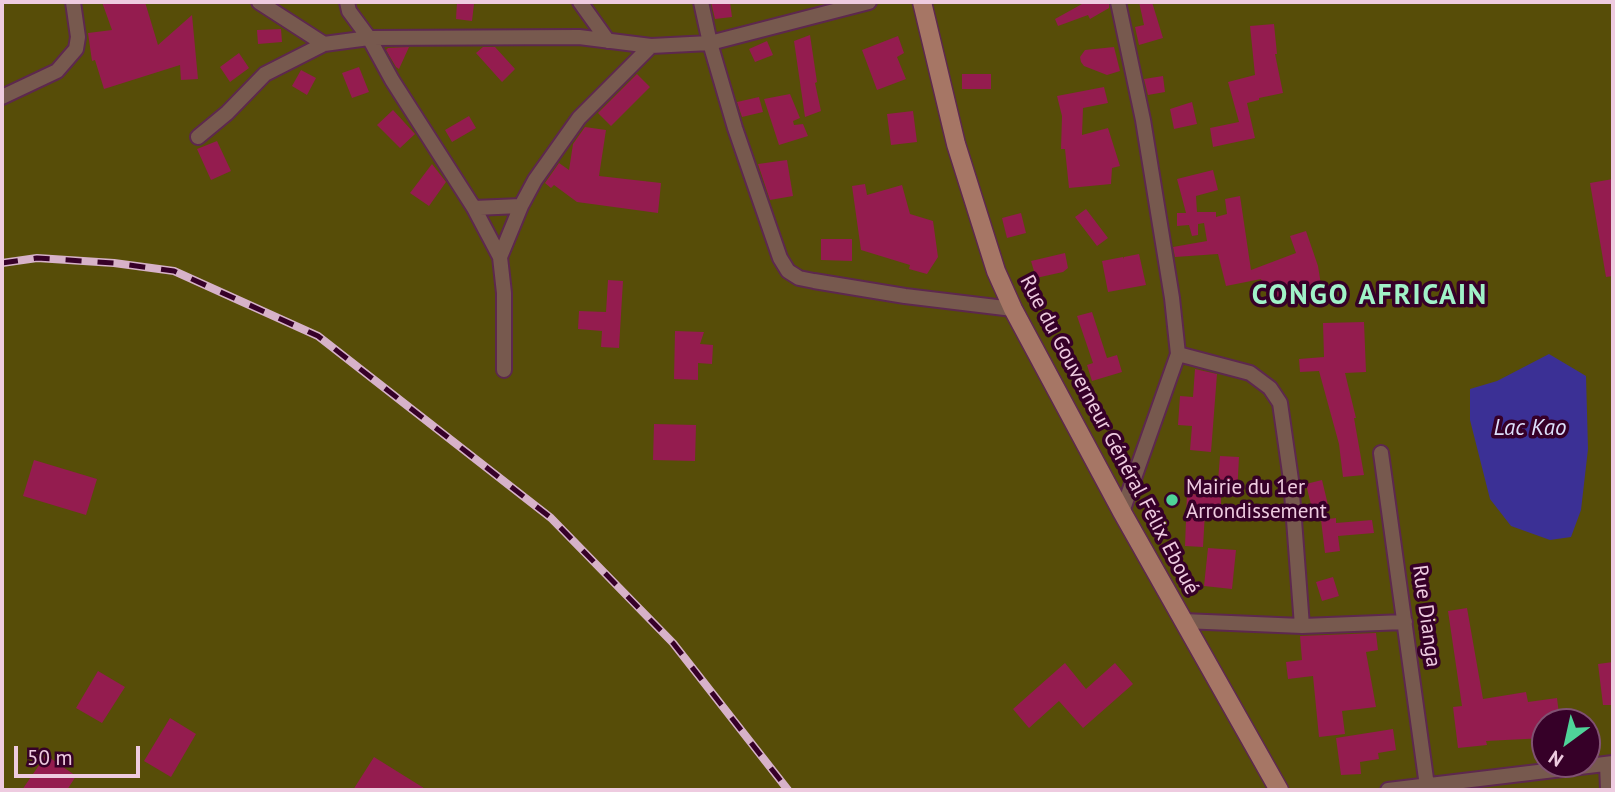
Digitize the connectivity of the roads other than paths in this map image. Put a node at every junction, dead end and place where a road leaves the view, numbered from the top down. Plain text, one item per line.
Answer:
1 (73, 2) edge
2 (259, 2) edge
3 (348, 2) edge
4 (580, 2) edge
5 (701, 2) edge
6 (869, 2) edge
7 (922, 2) edge
8 (1118, 2) edge
9 (369, 38) junction
10 (608, 41) junction
11 (710, 43) junction
12 (324, 44) junction
13 (651, 47) junction
14 (2, 97) edge
15 (198, 136) dead end
16 (521, 206) junction
17 (474, 208) junction
18 (500, 257) junction
19 (1013, 309) junction
20 (1178, 354) junction
21 (504, 370) dead end
22 (1381, 453) dead end
23 (1122, 512) junction
24 (1183, 621) junction
25 (1405, 622) junction
26 (1302, 626) junction
27 (1610, 764) edge
28 (1427, 786) junction
29 (1279, 790) edge
30 (1388, 790) edge
31 (1608, 790) edge

1 - 14 street
2 - 12 street
3 - 9 street
4 - 10 street
5 - 11 street
6 - 11 street
7 - 19 main road, Rue du Gouverneur Général Félix Eboué
8 - 20 street
9 - 10 street
9 - 12 street
9 - 17 street
10 - 13 street
11 - 13 street
11 - 19 street
12 - 15 street
13 - 16 street
16 - 17 street
16 - 18 street
17 - 18 street
18 - 21 street
19 - 23 main road, Rue du Gouverneur Général Félix Eboué
20 - 23 street
20 - 26 street
22 - 25 street, Rue Dianga
23 - 24 main road, Rue du Gouverneur Général Félix Eboué
24 - 26 street
24 - 29 main road, Rue du Gouverneur Général Félix Eboué
25 - 26 street
25 - 28 street, Rue Dianga
27 - 28 street
27 - 31 street
28 - 30 street

